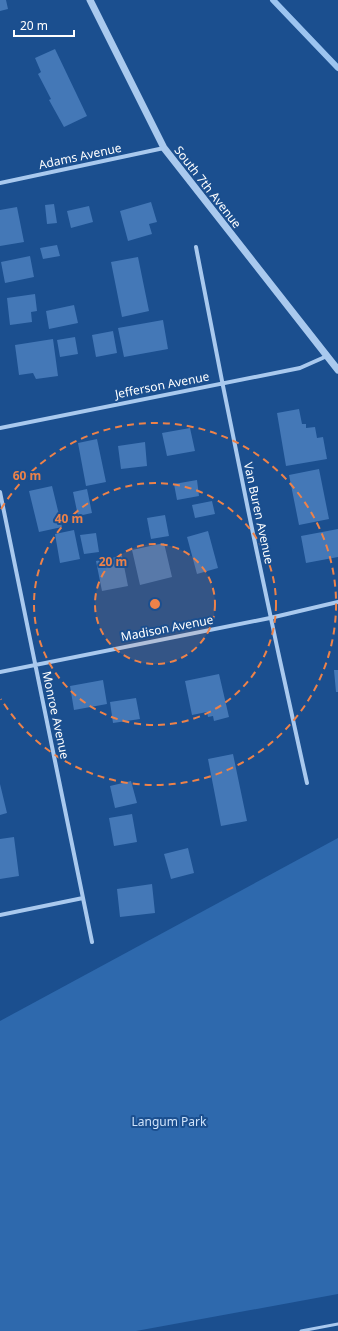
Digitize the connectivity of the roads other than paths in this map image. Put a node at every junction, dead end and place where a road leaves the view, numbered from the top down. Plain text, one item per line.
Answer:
1 (90, 0) edge
2 (164, 148) junction
3 (0, 183) edge
4 (196, 247) dead end
5 (327, 356) junction
6 (338, 370) edge
7 (222, 384) junction
8 (0, 428) edge
9 (0, 492) edge
10 (338, 602) edge
11 (270, 618) junction
12 (35, 664) junction
13 (0, 672) edge
14 (307, 782) dead end
15 (83, 898) junction
16 (0, 914) edge
17 (92, 942) dead end
18 (338, 1324) edge
19 (301, 1331) edge

1 - 2 street, South 7th Avenue
2 - 3 street, Adams Avenue
2 - 5 street, South 7th Avenue
4 - 7 street, Van Buren Avenue
5 - 6 street, South 7th Avenue
5 - 7 street, Jefferson Avenue
7 - 8 street, Jefferson Avenue
7 - 11 street, Van Buren Avenue
9 - 12 street, Monroe Avenue
10 - 11 street, Madison Avenue
11 - 12 street, Madison Avenue
11 - 14 street, Van Buren Avenue
12 - 13 street, Madison Avenue
12 - 15 street, Monroe Avenue
15 - 16 street
15 - 17 street, Monroe Avenue
18 - 19 lane

